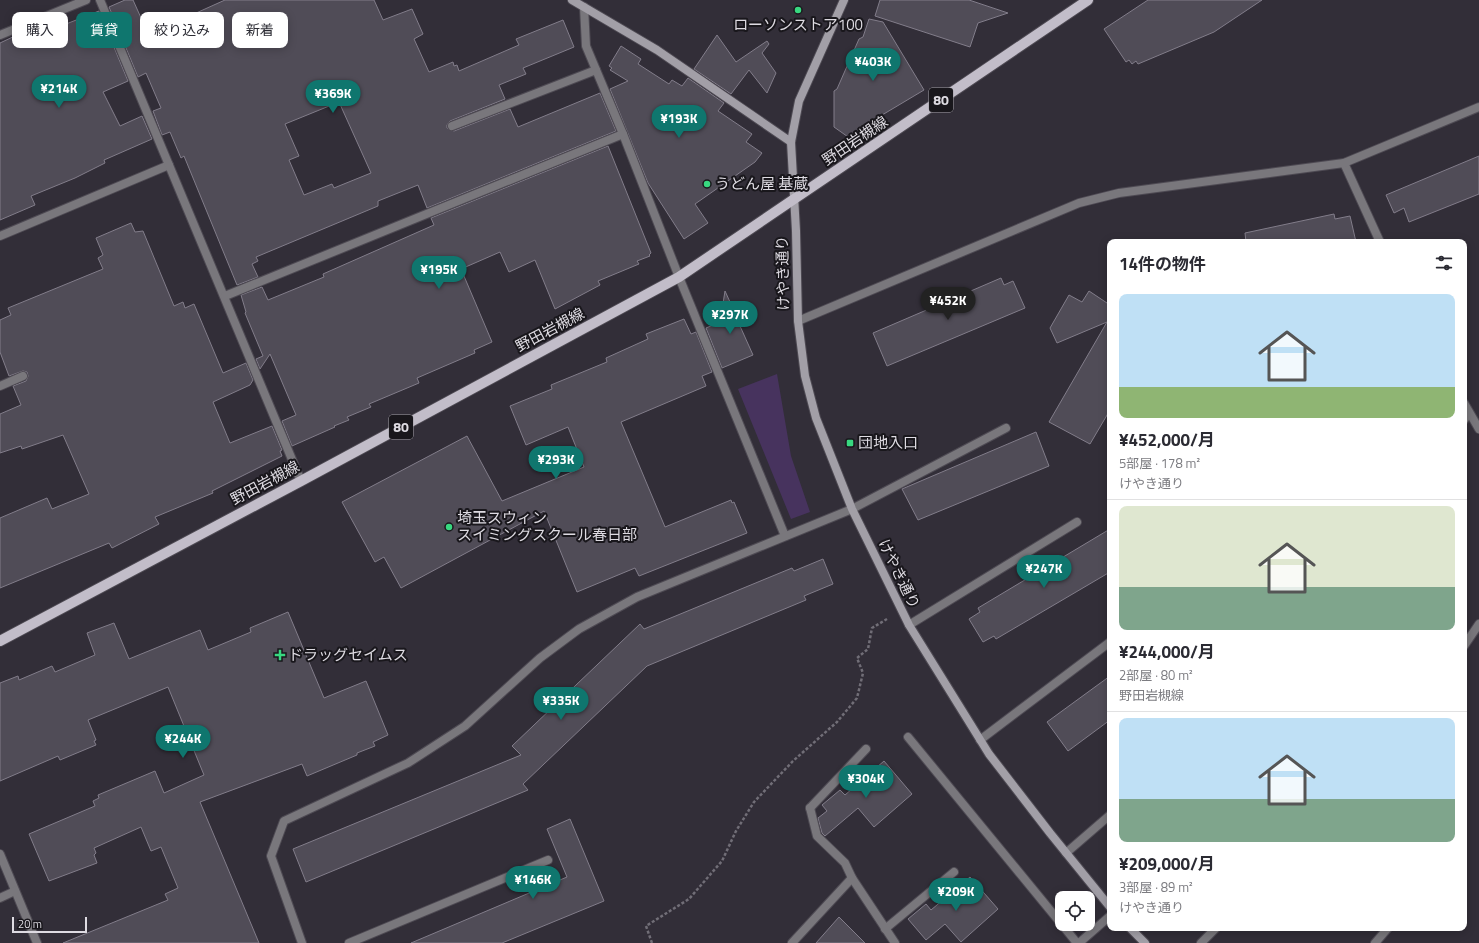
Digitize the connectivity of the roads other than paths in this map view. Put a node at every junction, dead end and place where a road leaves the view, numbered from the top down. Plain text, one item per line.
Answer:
1 (86, 0) edge
2 (100, 0) edge
3 (572, 0) edge
4 (844, 0) edge
5 (1088, 0) edge
6 (584, 7) junction
7 (0, 35) edge
8 (596, 70) junction
9 (1479, 107) edge
10 (452, 126) dead end
11 (623, 134) junction
12 (791, 142) junction
13 (1344, 163) junction
14 (169, 165) junction
15 (795, 200) junction
16 (0, 236) edge
17 (1379, 239) edge
18 (679, 277) junction
19 (225, 296) junction
20 (798, 321) junction
21 (23, 376) dead end
22 (0, 386) edge
23 (1467, 409) edge
24 (1469, 413) junction
25 (1467, 416) edge
26 (1006, 428) dead end
27 (1479, 429) edge
28 (301, 481) junction
29 (852, 508) junction
30 (1077, 522) dead end
31 (785, 536) junction
32 (1479, 624) edge
33 (909, 625) junction
34 (0, 641) edge
35 (1467, 642) edge
36 (1107, 644) edge
37 (908, 737) dead end
38 (980, 740) junction
39 (866, 749) dead end
40 (1107, 818) edge
41 (1066, 853) junction
42 (0, 854) edge
43 (548, 860) dead end
44 (954, 872) dead end
45 (852, 878) junction
46 (15, 892) junction
47 (0, 898) edge
48 (1107, 903) edge
49 (1107, 919) edge
50 (885, 929) junction
51 (1133, 931) edge
52 (1213, 931) edge
53 (1386, 931) edge
54 (37, 943) edge
55 (302, 943) edge
56 (349, 943) edge
57 (792, 943) edge
58 (895, 943) edge
59 (1078, 943) edge
60 (1145, 943) edge
61 (1201, 943) edge
62 (1376, 943) edge

1 - 7 street
2 - 14 street
3 - 6 street
4 - 12 street, けやき通り
5 - 15 main road, 野田岩槻線 / 80
6 - 8 street
6 - 12 street
8 - 10 street
8 - 11 street
9 - 13 street
11 - 18 street
11 - 19 street
12 - 15 street, けやき通り
13 - 17 street
13 - 20 street
14 - 16 street
14 - 19 street
15 - 18 main road, 野田岩槻線 / 80
15 - 20 street, けやき通り
18 - 28 main road, 野田岩槻線 / 80
18 - 31 street
19 - 28 street
20 - 29 street, けやき通り
21 - 22 street
23 - 24 street
24 - 25 street
24 - 27 street
26 - 29 street
28 - 34 main road, 野田岩槻線 / 80
29 - 31 street
29 - 33 street, けやき通り
30 - 33 street
31 - 55 street
32 - 35 street
33 - 38 street, けやき通り
36 - 38 street
37 - 59 street
38 - 41 street, けやき通り
39 - 45 street
40 - 41 street
41 - 48 street, けやき通り
42 - 46 street
43 - 56 street
44 - 50 street
45 - 50 street
45 - 57 street
46 - 47 street
46 - 54 street
49 - 59 street
50 - 58 street
51 - 60 street
52 - 61 street
53 - 62 street

